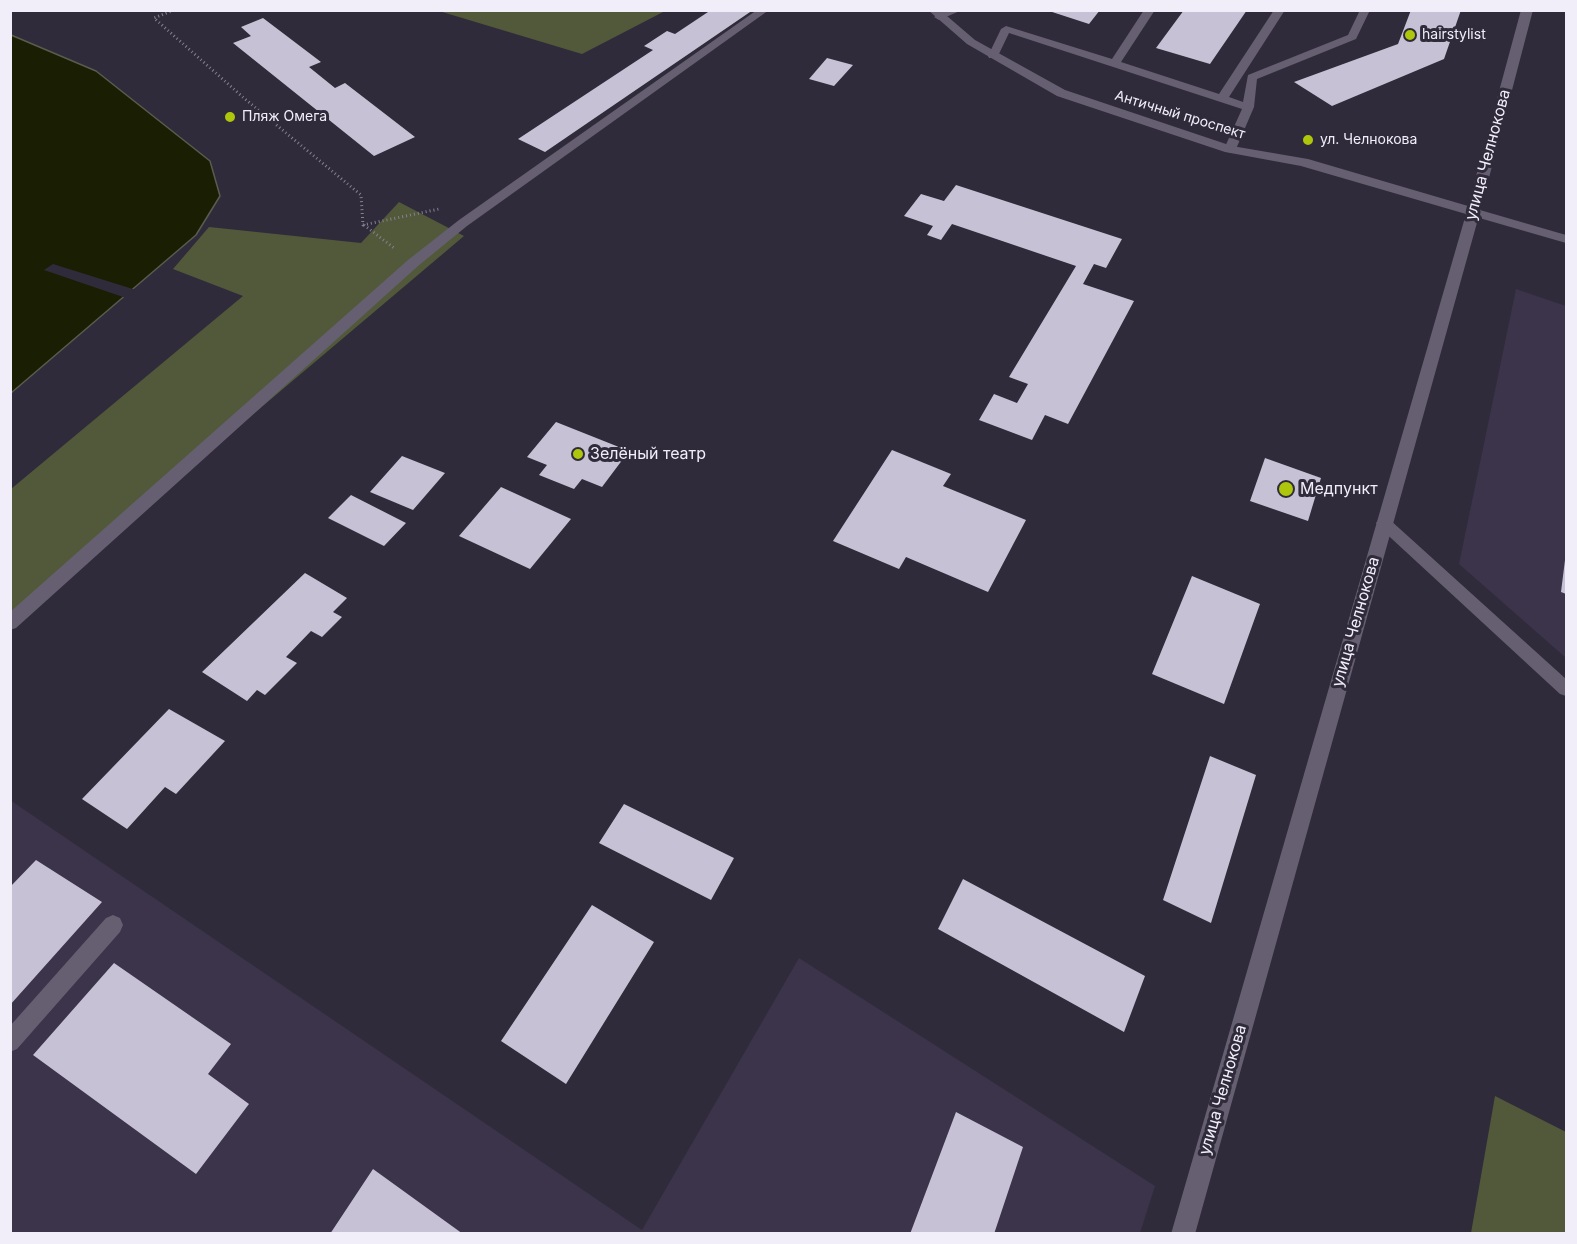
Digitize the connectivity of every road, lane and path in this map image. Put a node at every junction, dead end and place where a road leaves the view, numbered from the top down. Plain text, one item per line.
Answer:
1 (174, 10) edge
2 (764, 10) edge
3 (957, 10) edge
4 (1150, 10) edge
5 (1280, 10) edge
6 (1365, 10) edge
7 (1527, 10) edge
8 (936, 14) edge
9 (993, 56) junction
10 (1114, 64) junction
11 (1221, 100) junction
12 (1248, 107) junction
13 (1230, 149) junction
14 (1473, 212) junction
15 (472, 218) junction
16 (363, 225) junction
17 (1566, 239) edge
18 (413, 263) junction
19 (1384, 523) junction
20 (10, 622) edge
21 (1566, 689) edge
22 (112, 925) dead end
23 (10, 1042) edge
24 (1183, 1233) edge

1 - 16 path
2 - 15 lane
3 - 8 lane
4 - 10 lane
5 - 11 lane
6 - 12 lane
7 - 14 street, улица Челнокова
8 - 9 street, Античный проспект
9 - 10 lane
9 - 13 street, Античный проспект
10 - 11 lane
11 - 12 lane
12 - 13 lane
13 - 14 street, Античный проспект
14 - 17 lane
14 - 19 street, улица Челнокова
15 - 16 path
15 - 18 lane
16 - 18 path
18 - 20 lane
19 - 21 lane
19 - 24 street, улица Челнокова
22 - 23 lane

